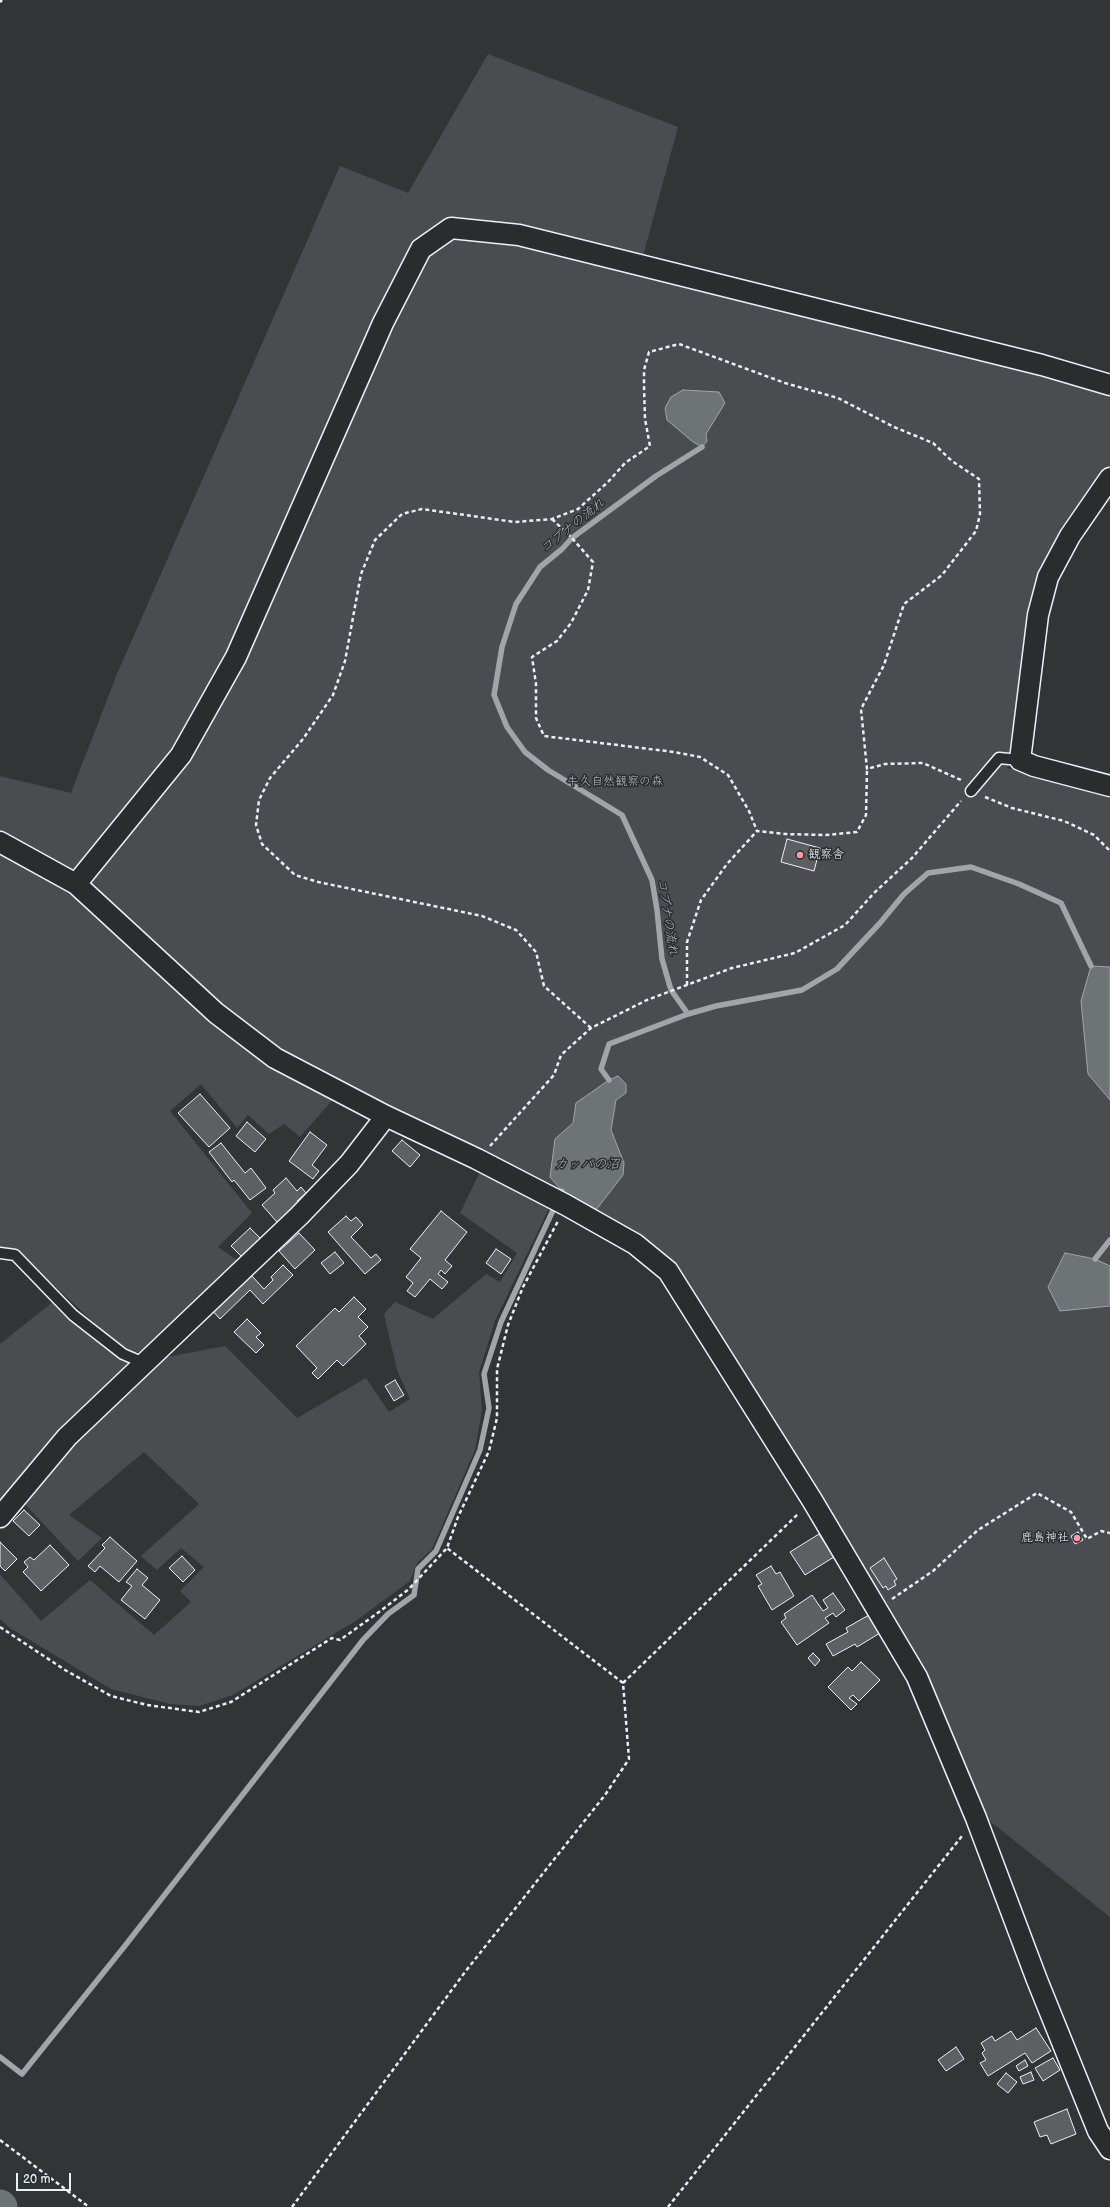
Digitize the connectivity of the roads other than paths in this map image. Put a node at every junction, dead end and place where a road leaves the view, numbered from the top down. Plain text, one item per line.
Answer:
1 (1110, 385) edge
2 (1110, 478) edge
3 (1020, 760) junction
4 (1110, 786) edge
5 (971, 791) road end
6 (0, 842) edge
7 (76, 884) junction
8 (386, 1116) junction
9 (0, 1253) edge
10 (144, 1363) junction
11 (0, 1517) edge
12 (1110, 2149) edge

1 - 7 street
2 - 3 street
3 - 4 street
3 - 5 lane
6 - 7 street
7 - 8 street
8 - 10 street
8 - 12 street
9 - 10 lane
10 - 11 street

